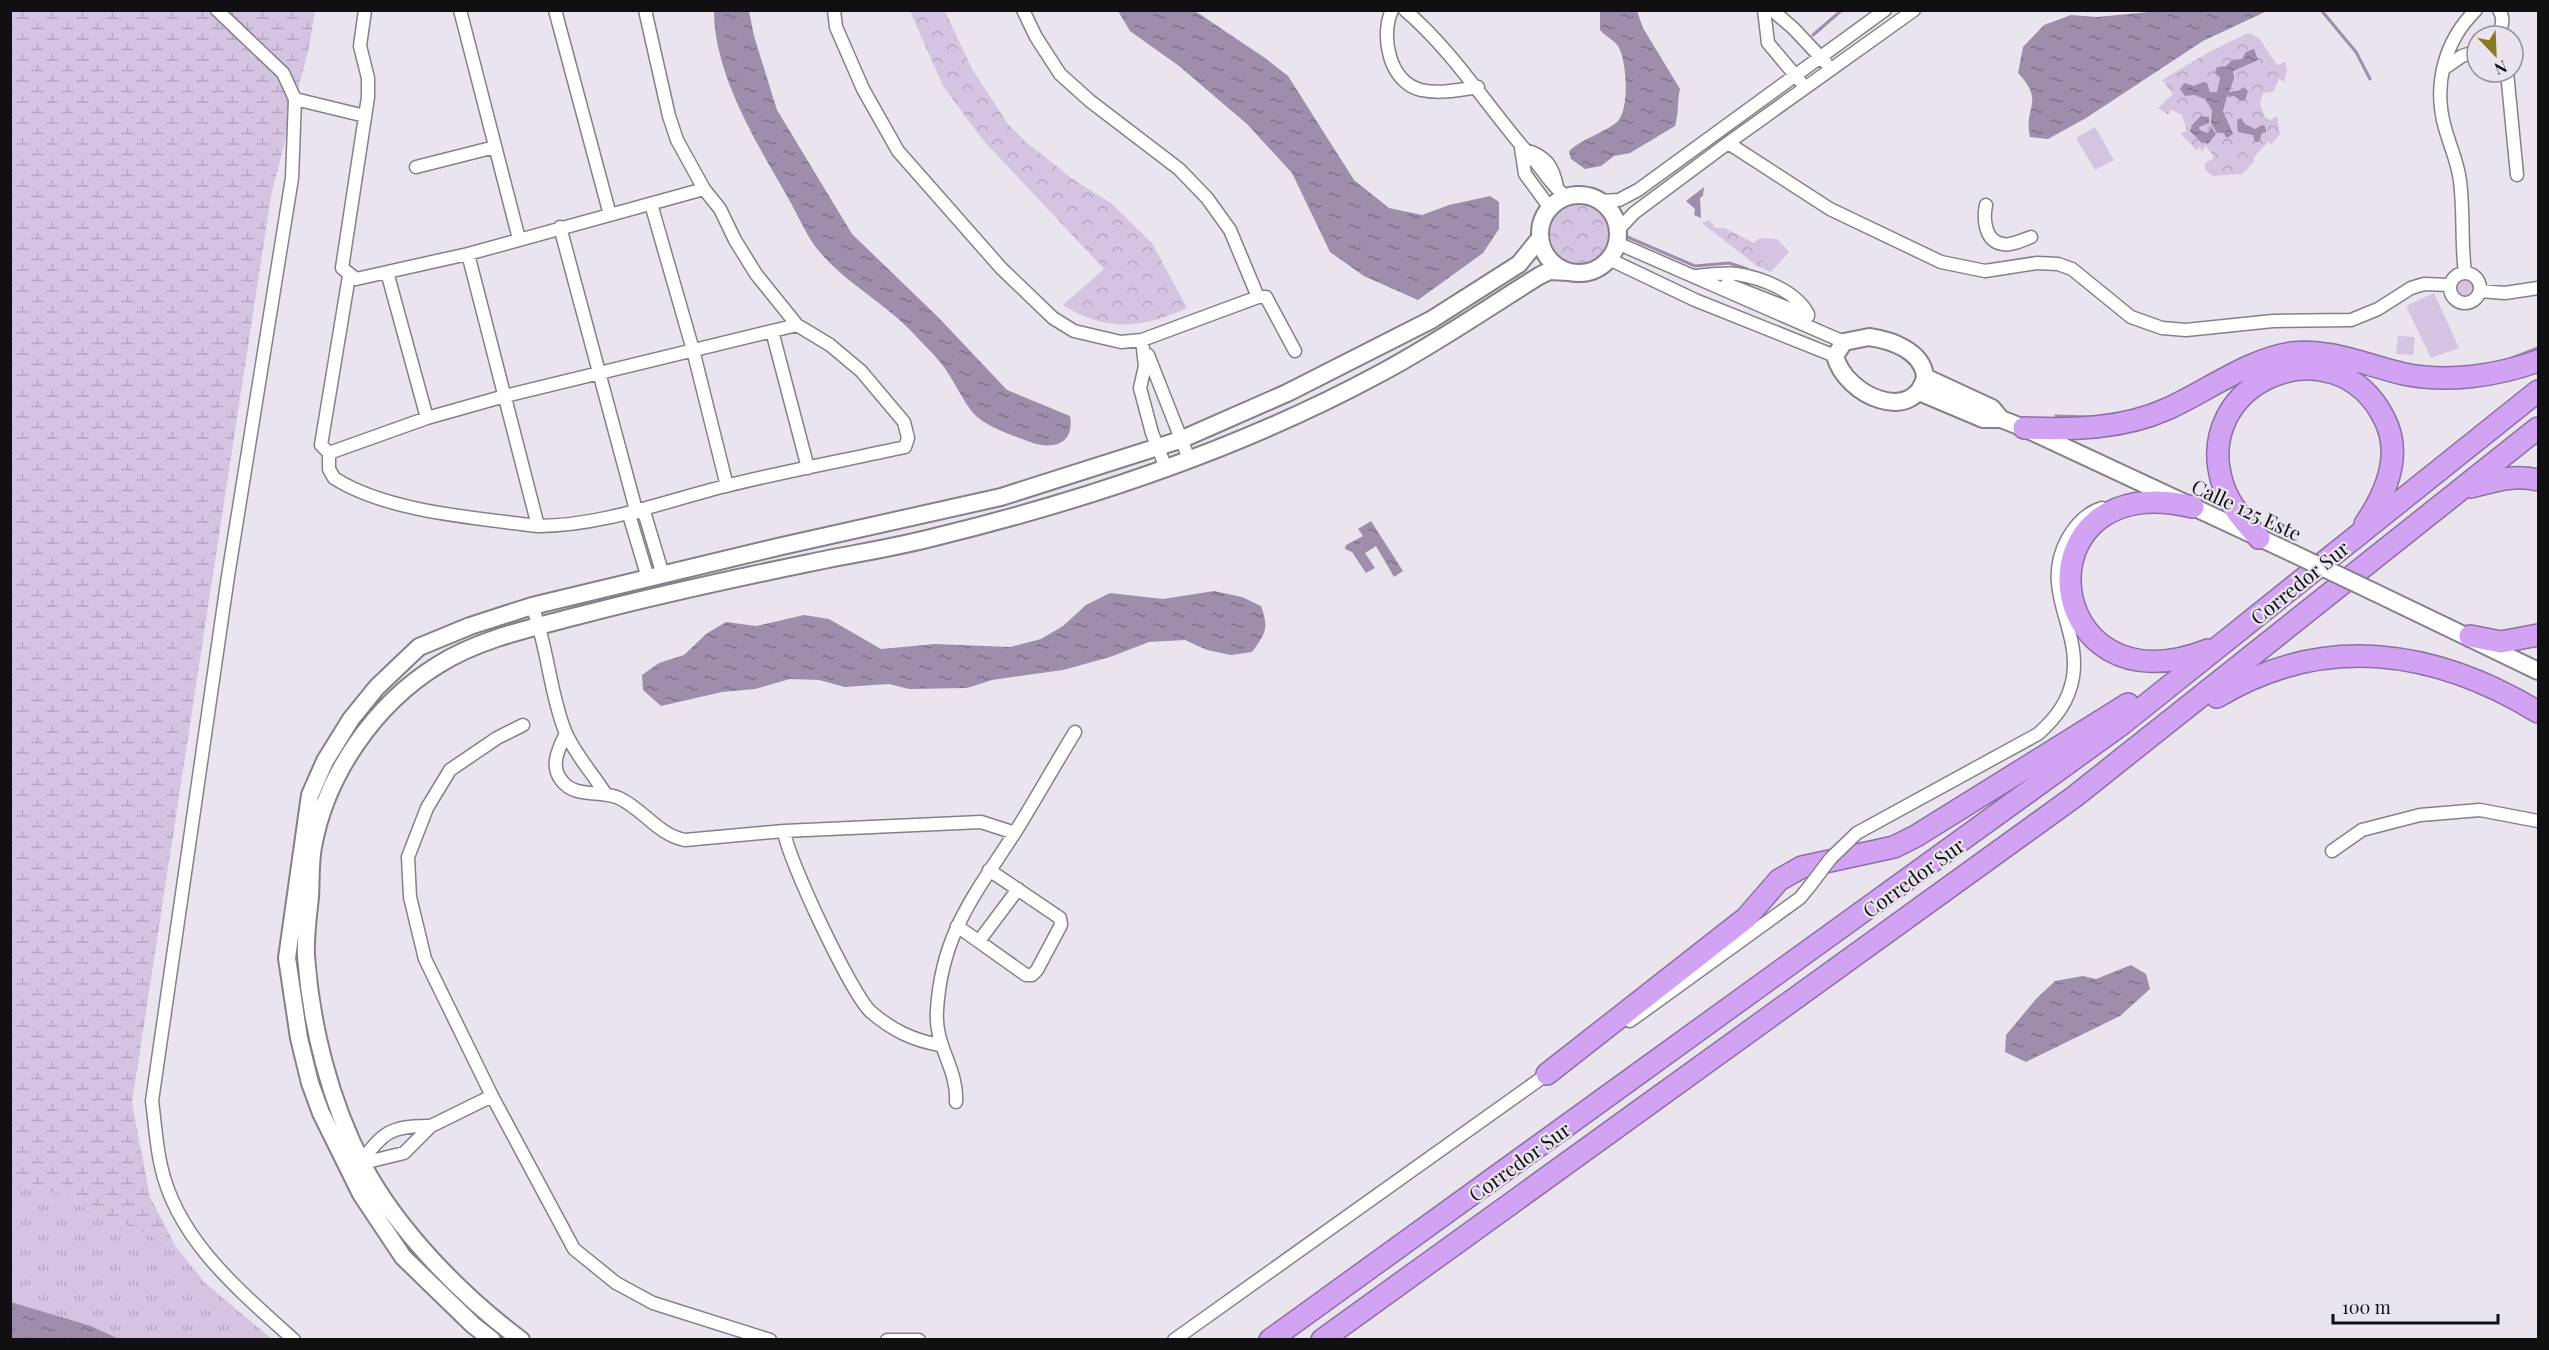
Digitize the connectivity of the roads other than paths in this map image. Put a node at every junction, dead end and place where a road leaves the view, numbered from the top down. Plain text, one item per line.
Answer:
1 (217, 10) edge
2 (365, 10) edge
3 (460, 10) edge
4 (555, 10) edge
5 (645, 10) edge
6 (834, 10) edge
7 (1023, 10) edge
8 (1392, 10) edge
9 (1405, 10) edge
10 (1764, 10) edge
11 (1772, 10) edge
12 (1885, 10) edge
13 (1914, 10) edge
14 (2476, 10) edge
15 (2499, 10) edge
16 (2502, 24) edge
17 (2465, 55) edge
18 (1822, 57) junction
19 (1830, 69) junction
20 (2443, 69) junction
21 (1794, 76) junction
22 (2508, 84) edge
23 (1806, 86) junction
24 (1478, 87) junction
25 (295, 99) junction
26 (365, 116) junction
27 (1728, 142) junction
28 (495, 147) junction
29 (1521, 148) junction
30 (416, 167) dead end
31 (2517, 175) dead end
32 (704, 189) junction
33 (1562, 194) junction
34 (1600, 201) junction
35 (651, 204) junction
36 (1986, 205) dead end
37 (1550, 208) junction
38 (610, 214) junction
39 (560, 227) junction
40 (1540, 237) junction
41 (1618, 237) junction
42 (2031, 237) dead end
43 (519, 239) junction
44 (468, 254) junction
45 (1609, 260) junction
46 (387, 272) junction
47 (1569, 272) junction
48 (2465, 273) junction
49 (349, 276) junction
50 (1697, 276) junction
51 (1733, 284) junction
52 (2450, 285) junction
53 (2538, 288) edge
54 (2480, 291) junction
55 (1258, 297) junction
56 (1722, 311) junction
57 (797, 325) junction
58 (1815, 330) junction
59 (772, 331) junction
60 (1142, 340) junction
61 (1839, 349) junction
62 (693, 350) junction
63 (1295, 351) dead end
64 (2538, 361) edge
65 (599, 373) junction
66 (1922, 385) junction
67 (2538, 391) edge
68 (505, 396) junction
69 (427, 418) junction
70 (2024, 428) junction
71 (2538, 428) edge
72 (1180, 440) junction
73 (1158, 448) junction
74 (329, 453) junction
75 (1189, 459) junction
76 (808, 468) junction
77 (1166, 468) junction
78 (2538, 480) edge
79 (727, 486) junction
80 (2462, 490) junction
81 (2128, 504) junction
82 (2193, 507) junction
83 (636, 510) junction
84 (538, 526) junction
85 (2356, 537) junction
86 (2259, 538) junction
87 (656, 576) junction
88 (532, 606) junction
89 (540, 625) junction
90 (2538, 635) edge
91 (2470, 636) junction
92 (2223, 644) junction
93 (2197, 665) junction
94 (2538, 671) edge
95 (2538, 712) edge
96 (523, 725) dead end
97 (1075, 732) dead end
98 (566, 733) junction
99 (2150, 737) junction
100 (605, 793) junction
101 (2538, 821) edge
102 (784, 831) junction
103 (1015, 833) junction
104 (2332, 851) dead end
105 (989, 870) junction
106 (1018, 890) junction
107 (957, 926) junction
108 (979, 941) junction
109 (940, 1045) junction
110 (1547, 1074) junction
111 (492, 1096) junction
112 (956, 1102) dead end
113 (431, 1126) junction
114 (354, 1165) junction
115 (294, 1340) edge
116 (492, 1340) edge
117 (520, 1340) edge
118 (770, 1340) edge
119 (887, 1340) edge
120 (918, 1340) edge
121 (1174, 1340) edge
122 (1270, 1340) edge
123 (1322, 1340) edge

1 - 25 street
2 - 26 street
3 - 28 street
4 - 38 street
5 - 32 street
6 - 60 street
7 - 55 street
8 - 24 street
9 - 24 street
10 - 21 street
11 - 18 street
12 - 18 street
13 - 19 street
14 - 20 street
15 - 16 street
17 - 20 street
18 - 19 street
18 - 21 street
19 - 23 street
20 - 48 street
21 - 23 street
21 - 34 street
22 - 31 street
23 - 27 street
24 - 29 street
25 - 26 street
25 - 115 street
26 - 49 street
27 - 41 street
27 - 52 street
28 - 30 street
28 - 43 street
29 - 33 street
29 - 37 street
32 - 35 street
32 - 57 street
33 - 34 street
33 - 37 street
34 - 41 street
35 - 38 street
35 - 62 street
36 - 42 street
37 - 40 street
38 - 39 street
39 - 43 street
39 - 65 street
40 - 47 street
40 - 72 street
41 - 45 street
41 - 50 street
43 - 44 street
44 - 46 street
44 - 68 street
45 - 47 street
45 - 56 street
46 - 49 street
46 - 69 street
47 - 75 street
48 - 52 street
48 - 54 street
49 - 74 street
50 - 51 street
50 - 51 street
51 - 56 street
51 - 58 street
51 - 58 street
52 - 54 street
53 - 54 street
55 - 60 street
55 - 63 street
56 - 61 street
57 - 59 street
57 - 76 street
58 - 61 street
59 - 62 street
59 - 76 street
60 - 72 street
60 - 73 street
61 - 66 street
61 - 66 street
62 - 65 street
62 - 79 street
64 - 70 highway
65 - 68 street
65 - 83 street
66 - 70 street, Calle 125 Este
67 - 85 highway, Corredor Sur
68 - 69 street
68 - 84 street
69 - 74 street
70 - 82 street, Calle 125 Este
71 - 80 highway, Corredor Sur
72 - 73 street
72 - 75 street
73 - 77 street
73 - 87 street
74 - 84 street
75 - 77 street
76 - 79 street
77 - 89 street
78 - 80 highway
79 - 83 street
80 - 99 highway, Corredor Sur
81 - 82 highway
81 - 92 highway
81 - 110 street, bridge
82 - 86 street, Calle 125 Este
83 - 84 street
83 - 87 street
85 - 86 highway
85 - 92 highway, Corredor Sur
86 - 91 street, Calle 125 Este, bridge
87 - 88 street
88 - 89 street
88 - 114 street
89 - 98 street
89 - 114 street
90 - 91 highway
91 - 94 street, Calle 125 Este
92 - 93 highway, Corredor Sur
93 - 110 highway
93 - 122 highway, Corredor Sur
95 - 99 highway
96 - 111 street
97 - 103 street
98 - 100 street
98 - 100 street
99 - 123 highway, Corredor Sur
100 - 102 street
101 - 104 street
102 - 103 street
102 - 109 street
103 - 105 street
105 - 106 street
105 - 107 street
106 - 108 street
106 - 108 street
107 - 108 street
107 - 109 street
109 - 112 street
110 - 121 street
111 - 113 street
111 - 118 street
113 - 114 street
113 - 114 street
114 - 116 street
114 - 117 street
119 - 120 street

